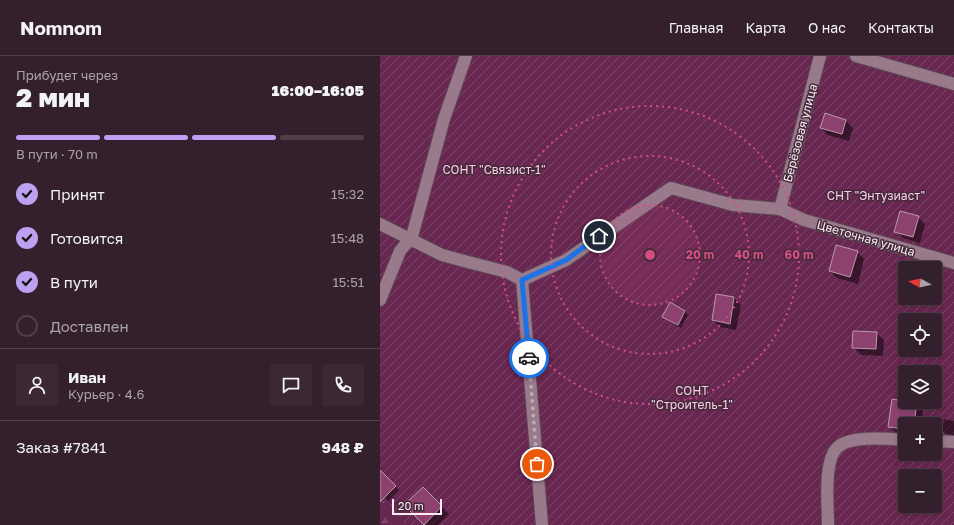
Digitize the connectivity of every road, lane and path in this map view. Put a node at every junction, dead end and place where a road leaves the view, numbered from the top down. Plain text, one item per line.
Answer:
1 (466, 56) edge
2 (820, 56) edge
3 (856, 56) edge
4 (954, 84) edge
5 (780, 209) junction
6 (380, 224) edge
7 (411, 240) junction
8 (954, 263) edge
9 (522, 280) junction
10 (380, 300) edge
11 (898, 440) edge
12 (942, 441) edge
13 (954, 442) edge
14 (542, 525) edge
15 (828, 525) edge

1 - 7 street
2 - 5 street, Берёзовая улица
3 - 4 street
5 - 8 street, Цветочная улица
5 - 9 street, Цветочная улица
6 - 7 street
7 - 9 street
7 - 10 street
9 - 14 street
11 - 15 street
12 - 13 street

